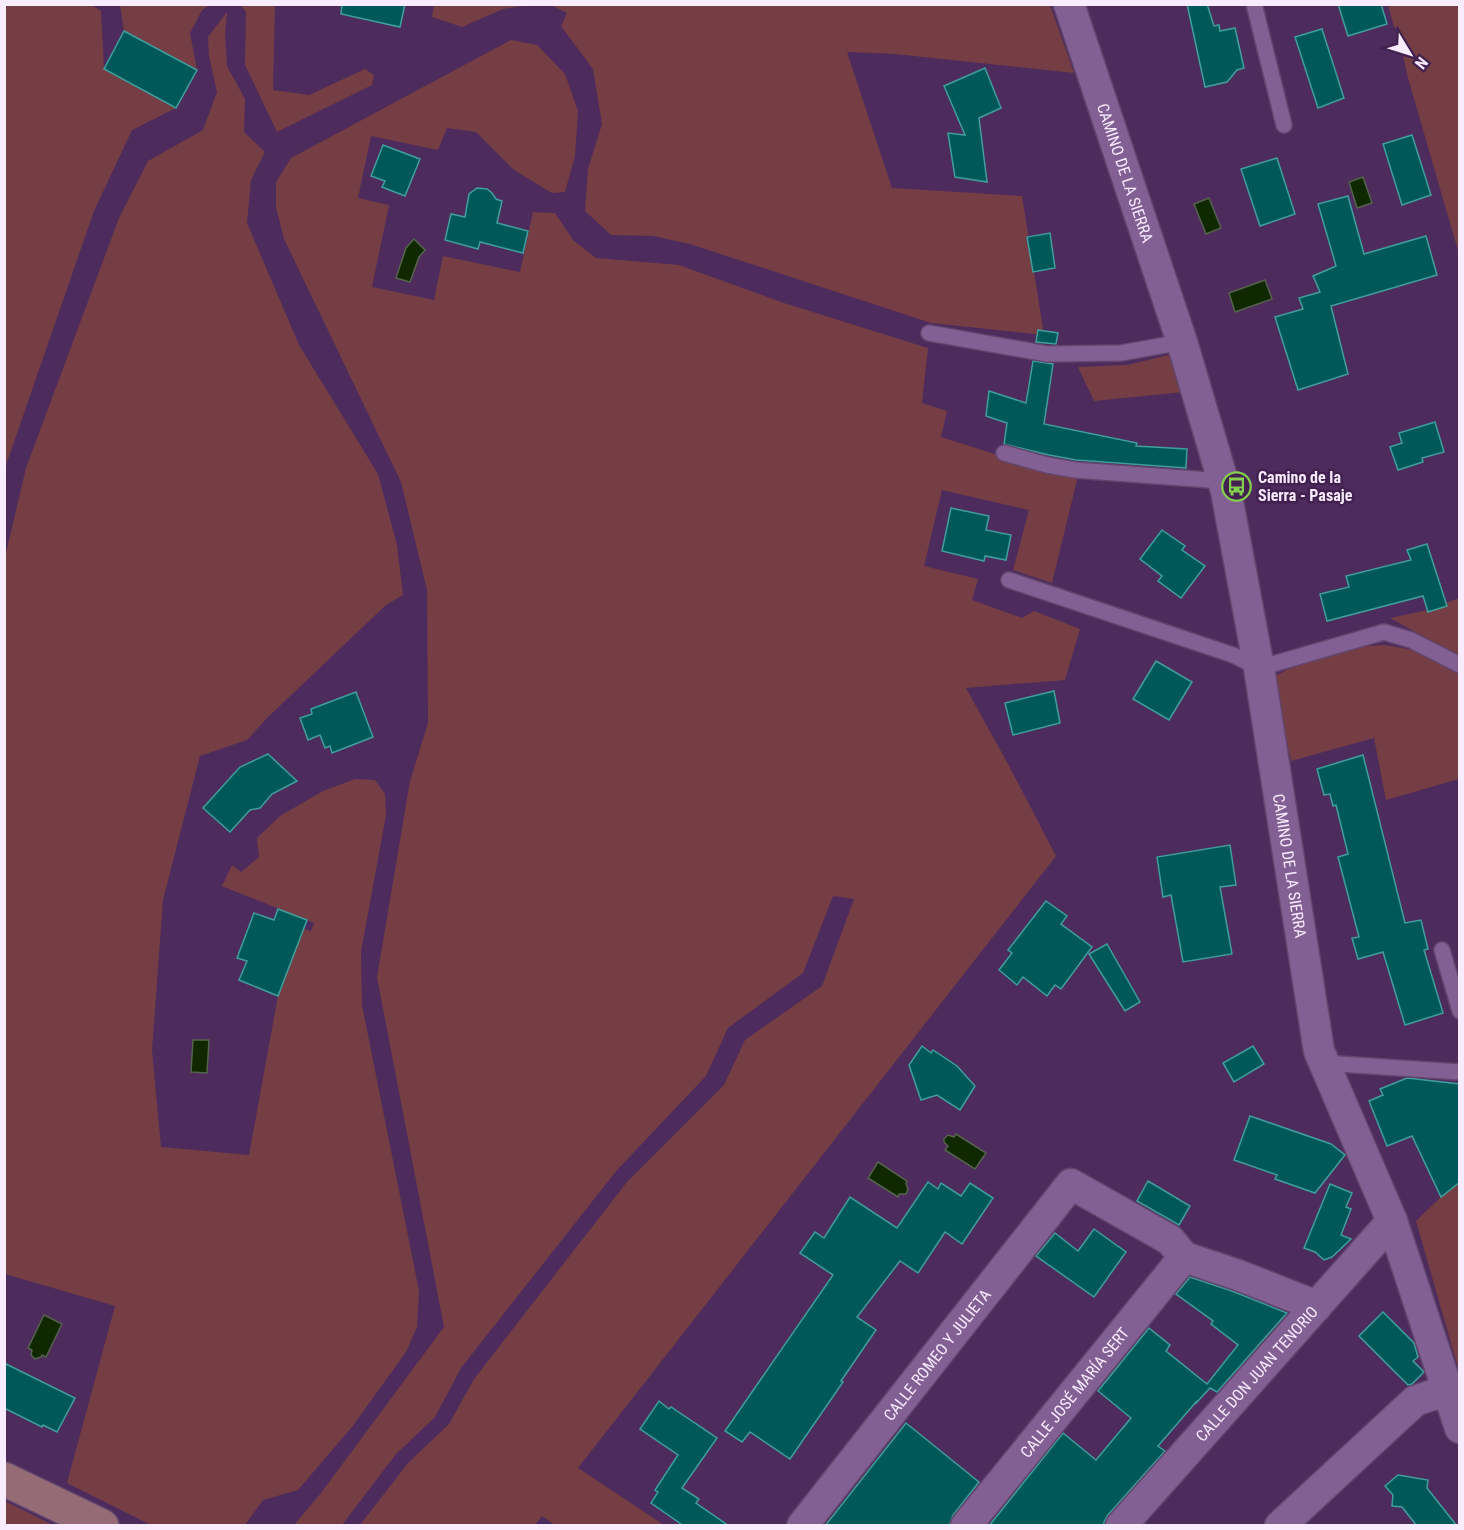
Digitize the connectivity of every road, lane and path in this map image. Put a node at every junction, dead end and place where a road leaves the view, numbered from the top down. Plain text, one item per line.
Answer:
1 (1069, 4) edge
2 (1254, 4) edge
3 (1284, 125) dead end
4 (929, 333) dead end
5 (1182, 342) junction
6 (1004, 453) dead end
7 (1223, 481) junction
8 (1009, 580) dead end
9 (1460, 665) edge
10 (1258, 668) junction
11 (1442, 950) dead end
12 (1460, 1011) edge
13 (1324, 1063) junction
14 (1460, 1072) edge
15 (1392, 1221) junction
16 (1184, 1257) junction
17 (1317, 1306) junction
18 (1447, 1390) junction
19 (1460, 1428) edge
20 (4, 1479) edge
21 (102, 1526) edge
22 (802, 1526) edge
23 (966, 1526) edge
24 (1121, 1526) edge
25 (1280, 1526) edge

1 - 5 street, CAMINO DE LA SIERRA
2 - 3 lane
4 - 5 lane
5 - 7 street, CAMINO DE LA SIERRA
6 - 7 lane
7 - 10 street, CAMINO DE LA SIERRA
8 - 10 lane
9 - 10 lane
10 - 13 street, CAMINO DE LA SIERRA
11 - 12 lane
13 - 14 lane
13 - 15 street, CAMINO DE LA SIERRA
15 - 17 street, CALLE DON JUAN TENORIO
15 - 18 street, CAMINO DE LA SIERRA
16 - 17 street
16 - 22 street, CALLE ROMEO Y JULIETA
16 - 23 street, CALLE JOSÉ MARÍA SERT
17 - 24 street, CALLE DON JUAN TENORIO
18 - 19 street, CAMINO DE LA SIERRA
18 - 25 street
20 - 21 main road

